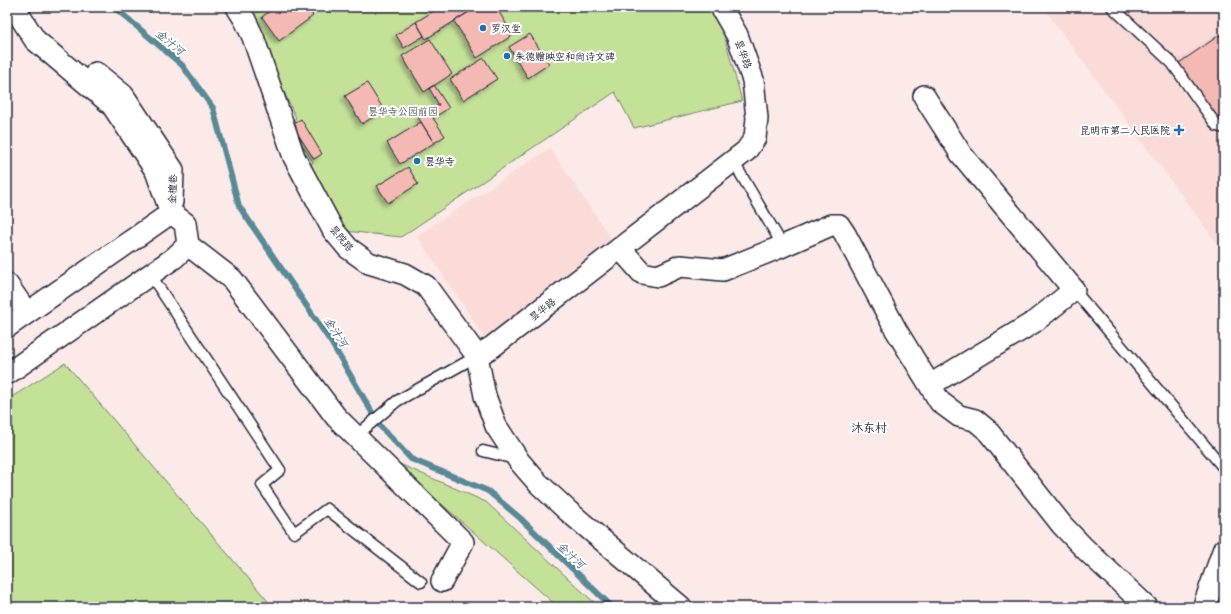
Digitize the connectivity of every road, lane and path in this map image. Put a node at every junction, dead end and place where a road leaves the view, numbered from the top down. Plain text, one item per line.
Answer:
1 (14, 7) edge
2 (30, 7) edge
3 (237, 7) edge
4 (721, 7) edge
5 (1112, 7) edge
6 (924, 96) dead end
7 (1224, 128) edge
8 (733, 161) junction
9 (171, 213) junction
10 (188, 245) junction
11 (783, 246) junction
12 (620, 248) junction
13 (150, 274) junction
14 (7, 284) edge
15 (1074, 290) junction
16 (27, 313) junction
17 (7, 327) edge
18 (478, 356) junction
19 (7, 374) edge
20 (930, 385) junction
21 (356, 436) junction
22 (483, 451) dead end
23 (519, 460) junction
24 (1224, 466) edge
25 (1224, 550) edge
26 (442, 581) dead end
27 (421, 582) dead end
28 (681, 607) edge
29 (1147, 607) edge
30 (1204, 607) edge

1 - 9 street, 金檀巷
2 - 9 street, 金檀巷
3 - 18 street, 昙院路
4 - 8 street, 昙华路
5 - 7 lane
6 - 15 street
8 - 11 lane
8 - 12 street, 昙华路
9 - 10 street
9 - 16 street
10 - 13 street
10 - 21 street
11 - 12 street
11 - 20 street
12 - 18 street, 昙华路
13 - 19 street
13 - 27 lane
14 - 16 street
15 - 20 street
15 - 24 lane
16 - 17 street
18 - 21 lane
18 - 23 street
20 - 29 street
21 - 26 street
22 - 23 lane
23 - 28 street
25 - 30 street

